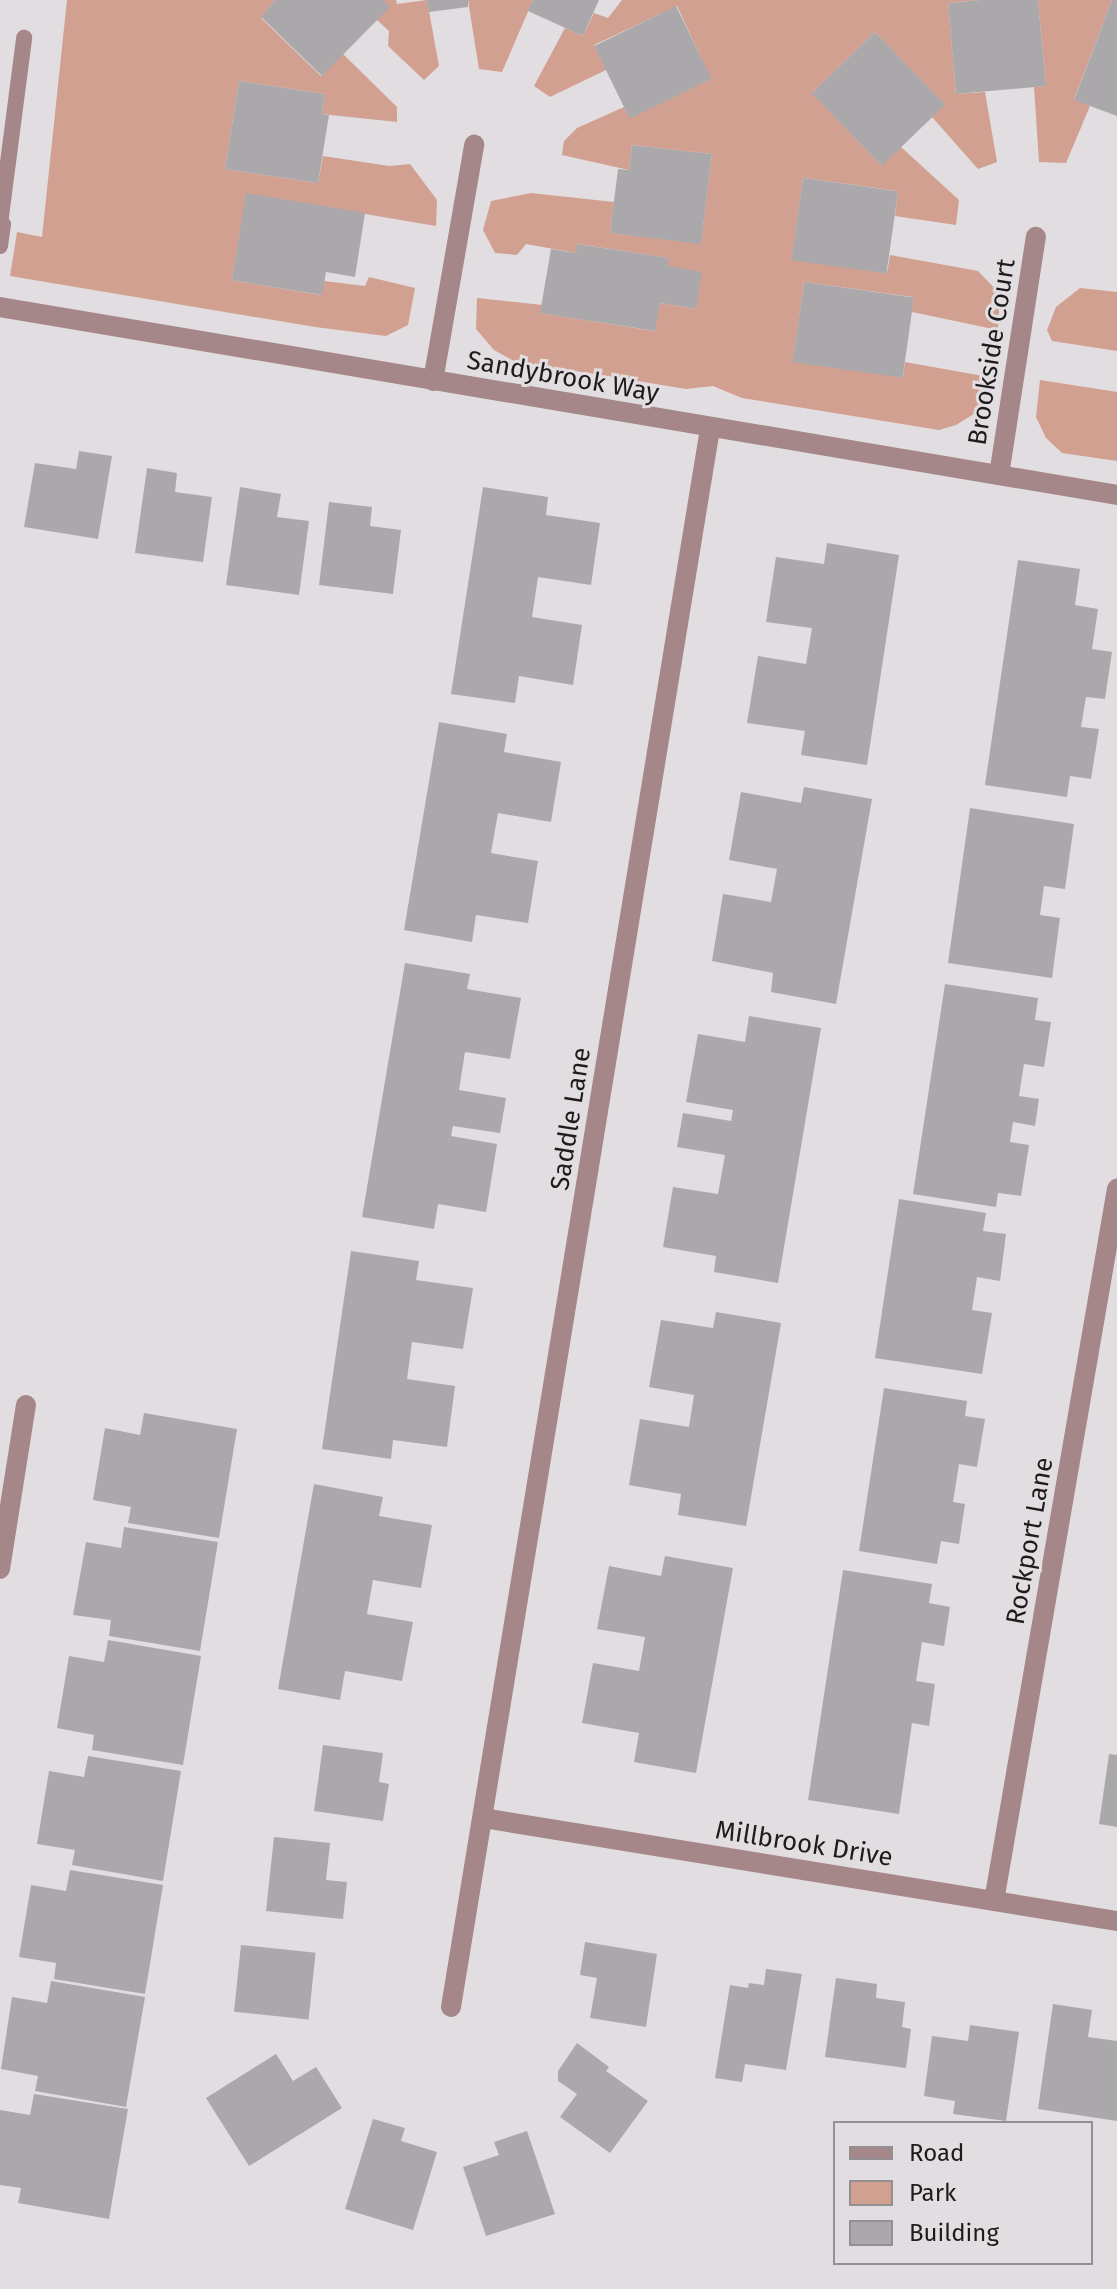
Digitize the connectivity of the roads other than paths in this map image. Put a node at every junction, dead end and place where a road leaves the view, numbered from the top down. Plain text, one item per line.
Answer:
1 (24, 38) dead end
2 (474, 145) dead end
3 (1, 224) edge
4 (1036, 237) dead end
5 (0, 246) edge
6 (0, 307) edge
7 (433, 381) junction
8 (710, 429) junction
9 (999, 475) junction
10 (1117, 495) edge
11 (1117, 1189) edge
12 (26, 1405) dead end
13 (0, 1569) edge
14 (483, 1818) junction
15 (994, 1901) junction
16 (1117, 1921) edge
17 (451, 2007) dead end

1 - 3 lane
2 - 7 street
3 - 5 lane
4 - 9 street, Brookside Court
6 - 7 street, Sandybrook Way
7 - 8 street, Sandybrook Way
8 - 9 street, Sandybrook Way
8 - 14 street, Saddle Lane
9 - 10 street, Sandybrook Way
11 - 15 street, Rockport Lane
12 - 13 street
14 - 15 street, Millbrook Drive
14 - 17 street, Saddle Lane
15 - 16 street, Millbrook Drive

